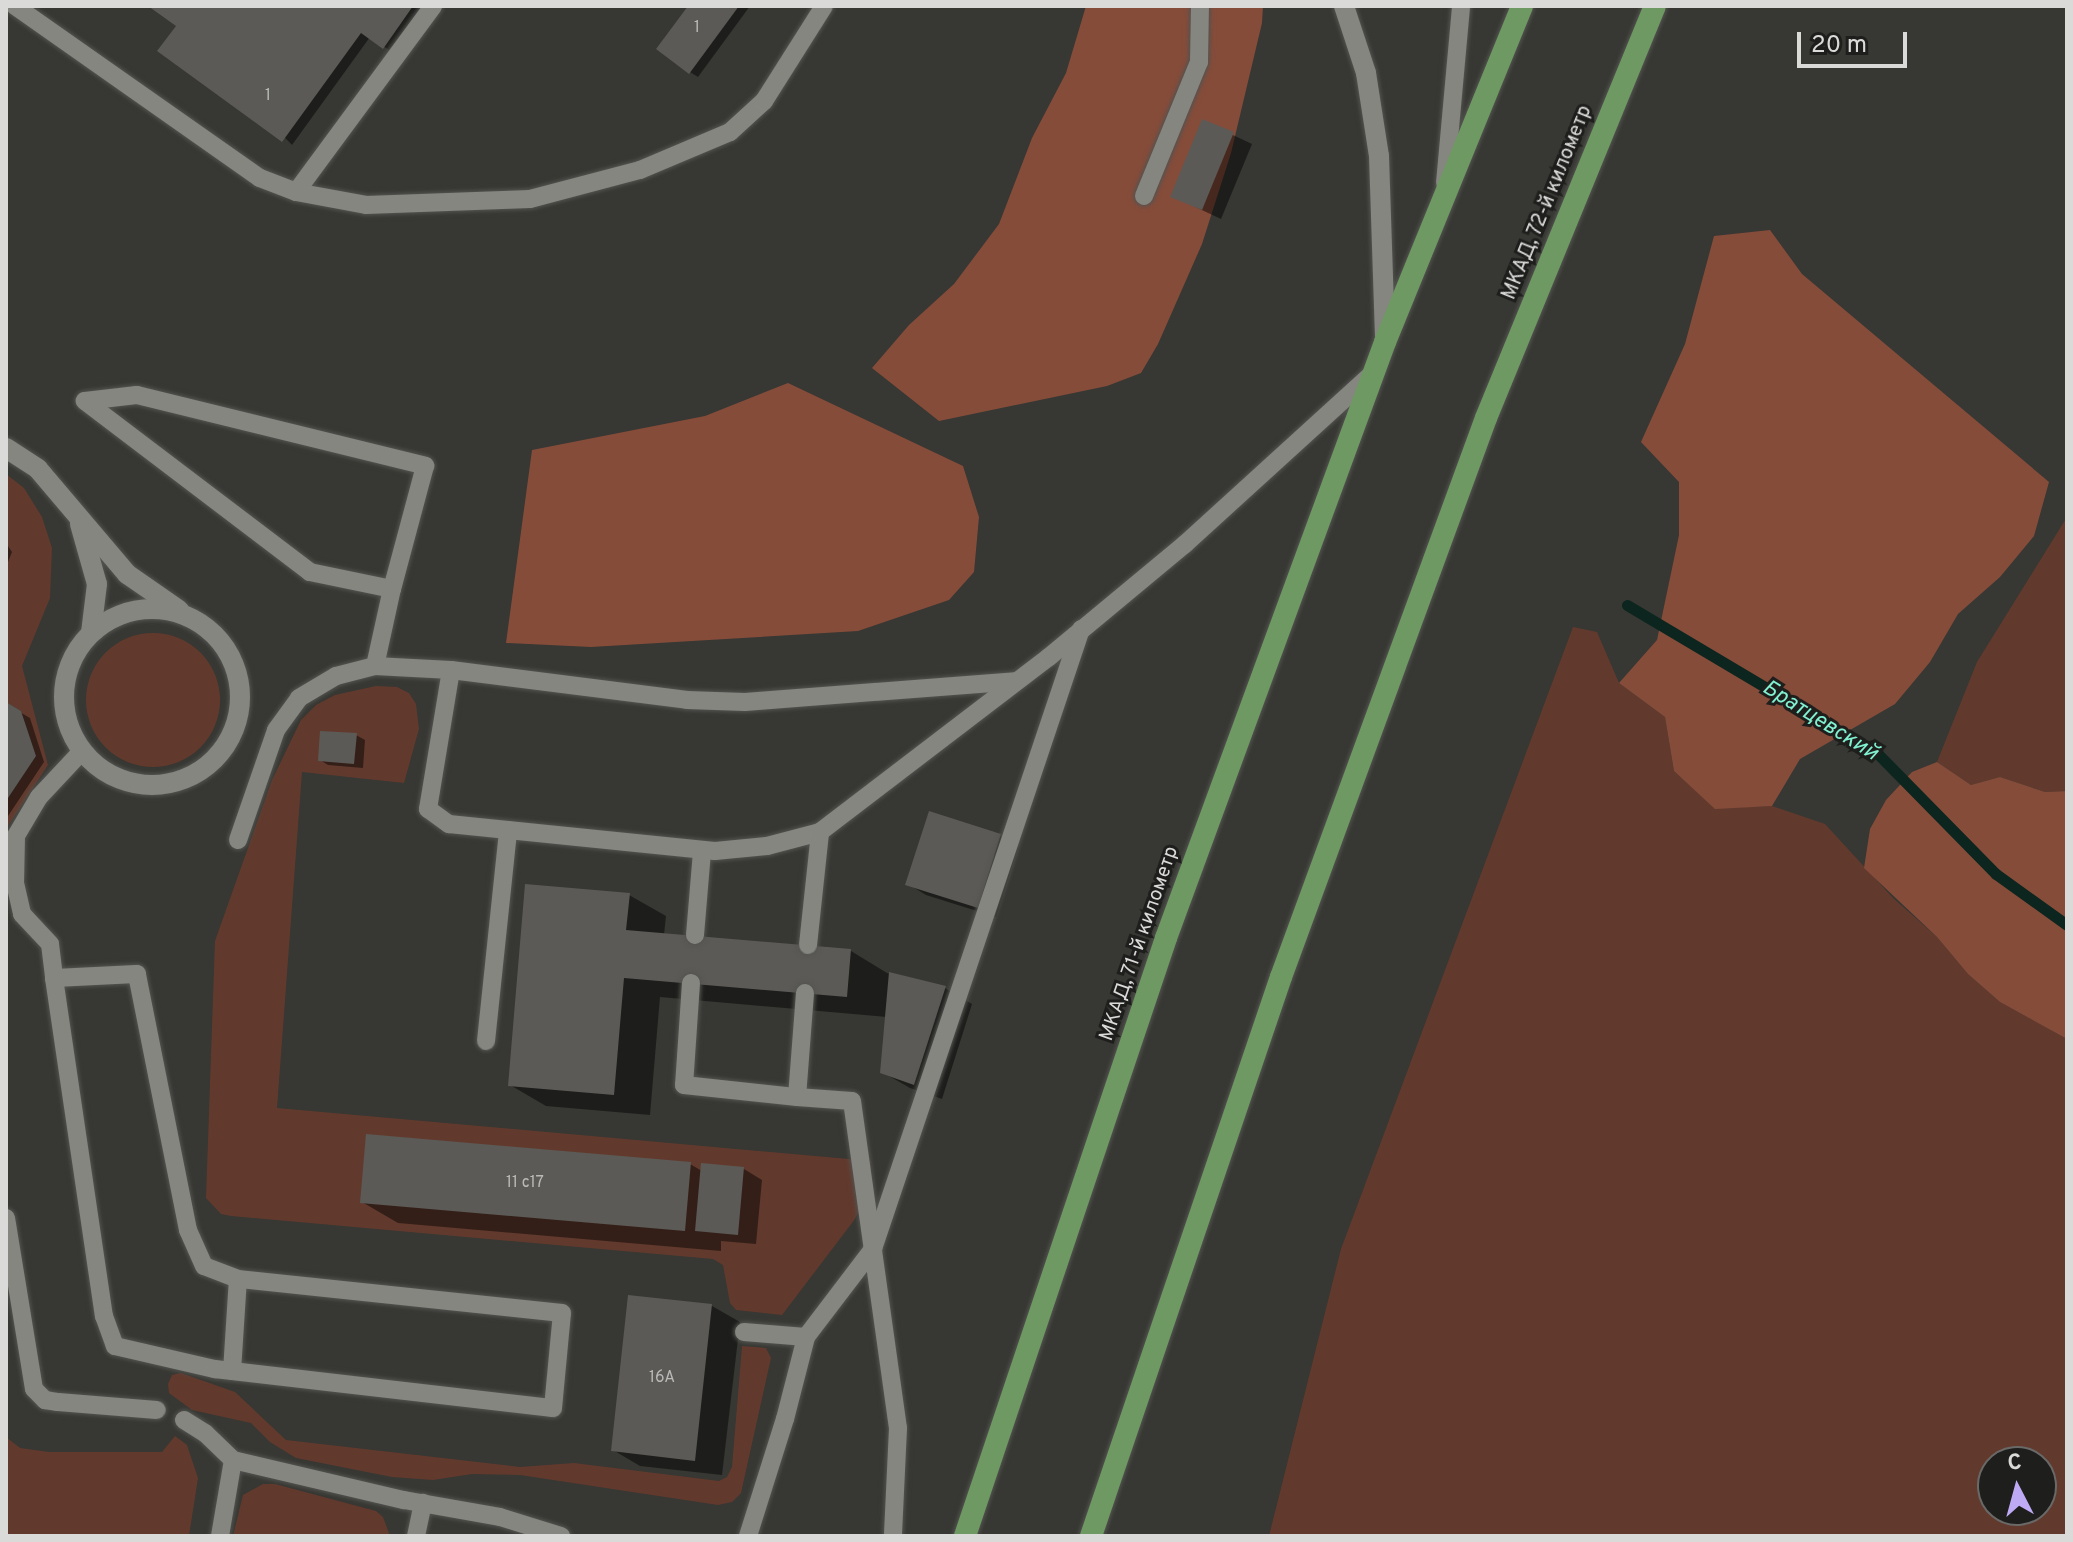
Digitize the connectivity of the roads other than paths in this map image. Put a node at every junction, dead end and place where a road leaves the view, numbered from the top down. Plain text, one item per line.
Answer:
1 (15, 6) edge
2 (433, 6) edge
3 (824, 6) edge
4 (1200, 6) edge
5 (1344, 6) edge
6 (1461, 6) edge
7 (1522, 6) edge
8 (1655, 6) edge
9 (296, 192) junction
10 (1144, 196) dead end
11 (1444, 196) junction
12 (1385, 342) junction
13 (1374, 372) junction
14 (6, 448) edge
15 (77, 513) junction
16 (392, 589) junction
17 (186, 614) junction
18 (1081, 629) junction
19 (91, 633) junction
20 (375, 666) junction
21 (451, 670) junction
22 (1015, 681) junction
23 (82, 751) junction
24 (508, 830) junction
25 (820, 832) junction
26 (238, 840) dead end
27 (11, 844) edge
28 (702, 851) junction
29 (695, 935) dead end
30 (808, 945) dead end
31 (54, 978) junction
32 (691, 983) dead end
33 (805, 993) dead end
34 (486, 1041) dead end
35 (797, 1097) junction
36 (6, 1218) edge
37 (873, 1249) junction
38 (238, 1279) junction
39 (744, 1332) dead end
40 (806, 1337) junction
41 (232, 1371) junction
42 (157, 1410) dead end
43 (184, 1420) dead end
44 (233, 1460) junction
45 (423, 1503) junction
46 (500, 1517) junction
47 (220, 1536) edge
48 (416, 1536) edge
49 (496, 1536) edge
50 (561, 1536) edge
51 (748, 1536) edge
52 (893, 1536) edge
53 (965, 1536) edge
54 (1091, 1536) edge

1 - 9 lane
2 - 9 lane
3 - 9 lane
4 - 10 lane
5 - 12 street
6 - 11 lane
7 - 11 highway
8 - 54 highway, МКАД, 72-й километр
11 - 12 highway
12 - 13 highway
13 - 18 lane
13 - 53 highway, МКАД, 71-й километр
14 - 15 street
15 - 17 street
15 - 19 street
16 - 16 lane
16 - 20 lane
17 - 19 street
17 - 23 street
18 - 22 lane
18 - 37 lane
19 - 23 street
20 - 21 lane
20 - 26 lane
21 - 22 lane
21 - 24 lane
22 - 25 lane
23 - 27 lane
24 - 28 lane
24 - 34 lane
25 - 28 lane
25 - 30 lane
27 - 31 lane
28 - 29 lane
31 - 38 lane
31 - 41 lane
32 - 35 lane
33 - 35 lane
35 - 37 lane
36 - 42 lane
37 - 40 lane
37 - 52 lane
38 - 41 lane
38 - 41 lane
39 - 40 lane
40 - 51 lane
43 - 44 lane
44 - 45 lane
44 - 47 lane
45 - 46 lane
45 - 48 lane
46 - 49 lane
46 - 50 lane

